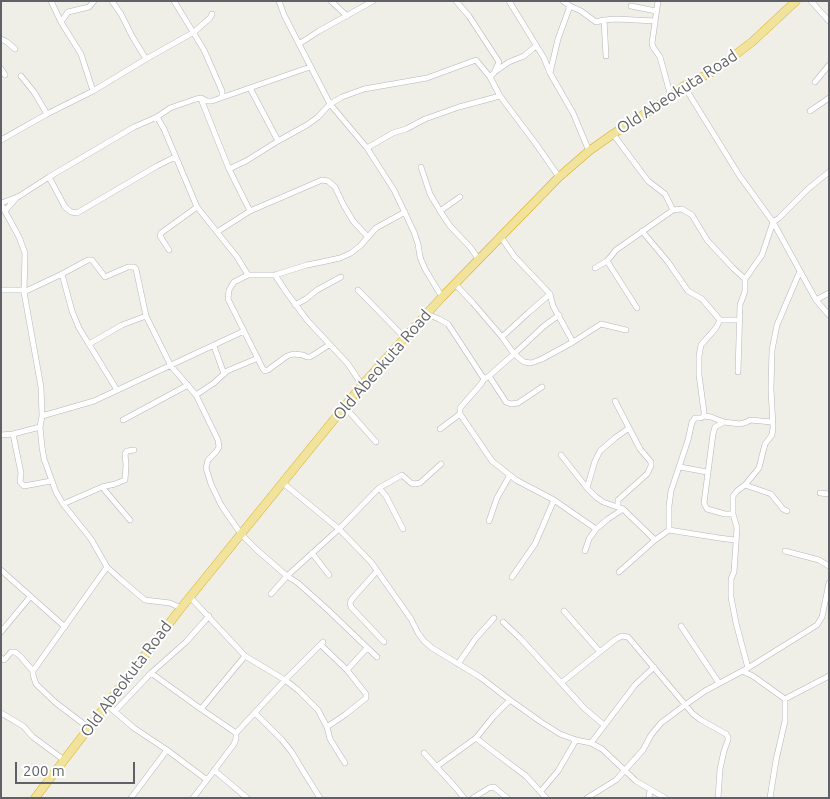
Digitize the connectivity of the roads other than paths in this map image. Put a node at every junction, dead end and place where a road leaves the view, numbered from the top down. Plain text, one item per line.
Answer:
1 (51, 1) edge
2 (94, 1) edge
3 (112, 1) edge
4 (174, 1) edge
5 (279, 1) edge
6 (331, 1) edge
7 (373, 1) edge
8 (456, 1) edge
9 (509, 1) edge
10 (563, 1) edge
11 (658, 1) edge
12 (811, 1) edge
13 (793, 2) edge
14 (570, 6) junction
15 (631, 6) dead end
16 (656, 11) junction
17 (212, 14) dead end
18 (347, 16) junction
19 (604, 20) junction
20 (655, 21) junction
21 (829, 21) edge
22 (61, 22) junction
23 (194, 32) junction
24 (1, 39) edge
25 (300, 44) junction
26 (536, 46) junction
27 (15, 50) dead end
28 (606, 56) dead end
29 (146, 59) junction
30 (829, 65) edge
31 (310, 67) junction
32 (1, 69) edge
33 (550, 73) junction
34 (5, 75) dead end
35 (492, 75) junction
36 (21, 76) dead end
37 (815, 82) dead end
38 (684, 86) junction
39 (250, 88) junction
40 (93, 91) junction
41 (225, 96) junction
42 (500, 96) junction
43 (671, 97) junction
44 (201, 98) junction
45 (829, 98) edge
46 (330, 104) junction
47 (810, 111) dead end
48 (46, 114) junction
49 (157, 117) junction
50 (612, 134) junction
51 (1, 140) edge
52 (278, 141) junction
53 (367, 148) junction
54 (589, 151) junction
55 (175, 157) junction
56 (421, 166) dead end
57 (229, 169) junction
58 (829, 172) edge
59 (49, 177) junction
60 (559, 177) junction
61 (460, 196) dead end
62 (18, 197) junction
63 (1, 203) edge
64 (197, 206) junction
65 (673, 210) junction
66 (5, 211) junction
67 (250, 211) junction
68 (440, 211) junction
69 (405, 212) junction
70 (773, 222) junction
71 (642, 231) junction
72 (217, 232) junction
73 (368, 236) junction
74 (501, 237) junction
75 (169, 250) dead end
76 (479, 260) junction
77 (607, 261) junction
78 (595, 268) dead end
79 (800, 271) junction
80 (62, 274) junction
81 (248, 275) junction
82 (275, 275) junction
83 (341, 277) dead end
84 (746, 279) junction
85 (455, 284) junction
86 (1, 290) edge
87 (358, 290) dead end
88 (24, 291) junction
89 (829, 293) edge
90 (550, 294) junction
91 (442, 297) junction
92 (816, 300) junction
93 (295, 305) junction
94 (637, 308) dead end
95 (427, 314) junction
96 (559, 315) junction
97 (829, 315) edge
98 (146, 316) junction
99 (720, 320) junction
100 (740, 320) junction
101 (626, 330) dead end
102 (244, 331) junction
103 (502, 337) junction
104 (405, 338) junction
105 (573, 342) junction
106 (89, 344) junction
107 (329, 344) junction
108 (214, 346) junction
109 (514, 354) junction
110 (258, 358) junction
111 (171, 366) junction
112 (738, 372) dead end
113 (224, 374) junction
114 (486, 377) junction
115 (188, 385) junction
116 (362, 385) junction
117 (542, 387) dead end
118 (117, 390) junction
119 (196, 395) junction
120 (616, 401) dead end
121 (345, 407) junction
122 (460, 414) junction
123 (42, 416) junction
124 (704, 416) junction
125 (123, 420) dead end
126 (724, 422) junction
127 (772, 422) junction
128 (40, 428) junction
129 (629, 428) junction
130 (440, 430) dead end
131 (13, 434) junction
132 (1, 435) edge
133 (376, 442) dead end
134 (134, 450) dead end
135 (561, 455) dead end
136 (441, 464) dead end
137 (680, 467) junction
138 (708, 472) junction
139 (510, 475) junction
140 (51, 480) junction
141 (283, 483) junction
142 (745, 485) junction
143 (102, 486) junction
144 (379, 488) junction
145 (587, 488) junction
146 (820, 493) dead end
147 (829, 494) edge
148 (554, 500) junction
149 (63, 504) junction
150 (620, 507) junction
151 (787, 511) dead end
152 (733, 514) junction
153 (130, 520) dead end
154 (489, 521) dead end
155 (339, 529) junction
156 (403, 529) dead end
157 (596, 529) junction
158 (669, 530) junction
159 (241, 534) junction
160 (655, 540) junction
161 (736, 540) junction
162 (585, 551) dead end
163 (785, 551) dead end
164 (312, 553) junction
165 (829, 566) edge
166 (107, 567) junction
167 (1, 570) edge
168 (377, 571) junction
169 (619, 572) dead end
170 (329, 575) dead end
171 (287, 576) junction
172 (512, 577) dead end
173 (829, 582) edge
174 (271, 594) dead end
175 (30, 597) junction
176 (190, 597) junction
177 (180, 608) junction
178 (564, 611) dead end
179 (209, 616) junction
180 (494, 618) dead end
181 (503, 622) dead end
182 (681, 626) dead end
183 (65, 627) junction
184 (2, 630) edge
185 (384, 642) dead end
186 (368, 648) junction
187 (600, 652) junction
188 (245, 656) junction
189 (377, 656) dead end
190 (1, 658) edge
191 (458, 664) junction
192 (654, 667) junction
193 (748, 668) junction
194 (347, 670) junction
195 (33, 671) junction
196 (742, 671) junction
197 (151, 674) junction
198 (829, 676) edge
199 (285, 680) junction
200 (561, 683) junction
201 (720, 683) junction
202 (784, 699) junction
203 (510, 700) junction
204 (685, 705) junction
205 (107, 706) junction
206 (201, 709) junction
207 (115, 711) junction
208 (1, 713) edge
209 (254, 713) junction
210 (604, 725) junction
211 (327, 726) junction
212 (89, 728) junction
213 (236, 733) junction
214 (476, 738) junction
215 (576, 740) junction
216 (591, 743) junction
217 (167, 750) junction
218 (424, 753) dead end
219 (64, 760) junction
220 (345, 763) dead end
221 (436, 767) junction
222 (214, 770) junction
223 (626, 770) junction
224 (207, 780) junction
225 (650, 790) junction
226 (541, 791) junction
227 (35, 798) edge
228 (131, 798) edge
229 (193, 798) edge
230 (247, 798) edge
231 (320, 798) edge
232 (464, 798) edge
233 (473, 798) edge
234 (507, 798) edge
235 (546, 798) edge
236 (588, 798) edge
237 (649, 798) edge
238 (664, 798) edge
239 (718, 798) edge
240 (770, 798) edge

1 - 22 street
2 - 22 street
3 - 29 street
4 - 23 street
5 - 25 street
6 - 18 street
7 - 18 street
8 - 35 street
9 - 26 street
10 - 14 street
11 - 16 street
12 - 21 street
13 - 38 highway, Old Abeokuta Road
14 - 19 street
14 - 33 street
15 - 16 street
16 - 20 street
17 - 23 street
18 - 25 street
19 - 20 street
19 - 28 street
20 - 43 street
22 - 40 street
23 - 29 street
23 - 41 street
24 - 27 street
25 - 31 street
26 - 33 street
26 - 35 street
29 - 40 street
30 - 37 street
31 - 39 street
31 - 46 street
32 - 34 street
33 - 54 street
35 - 42 street
35 - 46 street
36 - 48 street
38 - 43 highway, Old Abeokuta Road
38 - 70 street
39 - 41 street
39 - 52 street
40 - 48 street
41 - 44 street
42 - 53 street
42 - 60 street
43 - 50 highway, Old Abeokuta Road
44 - 49 street
44 - 57 street
45 - 47 street
46 - 52 street
46 - 53 street
48 - 51 street
49 - 55 street
49 - 59 street
50 - 54 highway, Old Abeokuta Road
50 - 65 street
52 - 57 street
53 - 69 street
54 - 60 highway, Old Abeokuta Road
55 - 59 street
55 - 64 street
56 - 68 street
57 - 67 street
58 - 70 street
59 - 62 street
60 - 74 highway, Old Abeokuta Road
61 - 68 street
62 - 63 street
62 - 66 street
63 - 66 street
64 - 72 street
64 - 75 street
65 - 71 street
65 - 84 street
66 - 88 street
67 - 72 street
67 - 73 street
68 - 76 street
69 - 73 street
69 - 91 street
70 - 79 street
70 - 84 street
71 - 77 street
71 - 99 street
72 - 81 street
73 - 82 street
74 - 76 highway, Old Abeokuta Road
74 - 90 street
76 - 85 highway, Old Abeokuta Road
77 - 78 street
77 - 94 street
79 - 92 street
79 - 127 street
80 - 88 street
80 - 98 street
80 - 106 street
81 - 82 street
81 - 102 street
82 - 93 street
83 - 93 street
84 - 100 street
85 - 91 highway, Old Abeokuta Road
85 - 103 street
86 - 88 street
87 - 104 street
88 - 123 street
89 - 92 street
90 - 96 street
90 - 103 street
91 - 95 highway, Old Abeokuta Road
92 - 97 street
93 - 107 street
95 - 104 highway, Old Abeokuta Road
95 - 114 street
96 - 105 street
96 - 109 street
98 - 106 street
98 - 111 street
99 - 100 street
99 - 124 street
100 - 112 street
101 - 105 street
102 - 108 street
102 - 110 street
103 - 109 street
104 - 116 highway, Old Abeokuta Road
105 - 109 street
106 - 118 street
107 - 110 street
107 - 116 street
108 - 111 street
108 - 113 street
109 - 114 street
110 - 113 street
111 - 115 street
111 - 118 street
113 - 119 street
114 - 117 street
114 - 122 street
115 - 119 street
115 - 125 street
116 - 121 highway, Old Abeokuta Road
118 - 123 street
119 - 159 street
120 - 129 street
121 - 133 street
121 - 141 highway, Old Abeokuta Road
122 - 130 street
122 - 139 street
123 - 128 street
124 - 126 street
124 - 137 street
126 - 127 street
126 - 138 street
127 - 142 street
128 - 131 street
128 - 140 street
129 - 145 street
129 - 150 street
131 - 132 street
131 - 140 street
134 - 143 street
135 - 145 street
136 - 144 street
137 - 138 street
137 - 158 street
138 - 152 street
139 - 148 street
139 - 154 street
140 - 149 street
141 - 155 street
141 - 159 highway, Old Abeokuta Road
142 - 151 street
142 - 152 street
143 - 149 street
143 - 153 street
144 - 155 street
144 - 156 street
145 - 150 street
146 - 147 street
148 - 157 street
148 - 172 street
149 - 166 street
150 - 157 street
150 - 160 street
152 - 161 street
155 - 164 street
155 - 168 street
157 - 162 street
158 - 160 street
158 - 161 street
159 - 171 street
159 - 176 highway, Old Abeokuta Road
160 - 169 street
161 - 193 street
163 - 165 street
164 - 170 street
164 - 171 street
166 - 177 street
166 - 183 street
167 - 175 street
168 - 185 street
168 - 191 street
171 - 174 street
171 - 186 street
173 - 193 street
175 - 183 street
175 - 184 street
176 - 177 highway, Old Abeokuta Road
176 - 179 street
177 - 205 highway, Old Abeokuta Road
178 - 187 street
179 - 188 street
179 - 197 street
180 - 191 street
181 - 200 street
182 - 201 street
183 - 195 street
186 - 189 street
186 - 194 street
187 - 192 street
187 - 200 street
188 - 199 street
188 - 206 street
190 - 195 street
191 - 203 street
192 - 204 street
192 - 210 street
193 - 196 street
194 - 199 street
194 - 211 street
195 - 212 street
196 - 201 street
196 - 202 street
197 - 206 street
197 - 207 street
198 - 202 street
199 - 209 street
199 - 211 street
200 - 210 street
201 - 204 street
202 - 240 street
203 - 214 street
203 - 215 street
204 - 223 street
204 - 239 street
205 - 207 street
205 - 212 highway, Old Abeokuta Road
206 - 213 street
207 - 217 street
208 - 219 street
209 - 213 street
209 - 231 street
210 - 216 street
211 - 220 street
212 - 219 highway, Old Abeokuta Road
213 - 222 street
214 - 221 street
214 - 226 street
215 - 216 street
215 - 226 street
216 - 223 street
217 - 224 street
217 - 228 street
218 - 221 street
219 - 227 highway, Old Abeokuta Road
221 - 232 street
222 - 224 street
222 - 230 street
223 - 225 street
223 - 236 street
224 - 229 street
225 - 237 street
225 - 238 street
226 - 235 street
233 - 234 street

